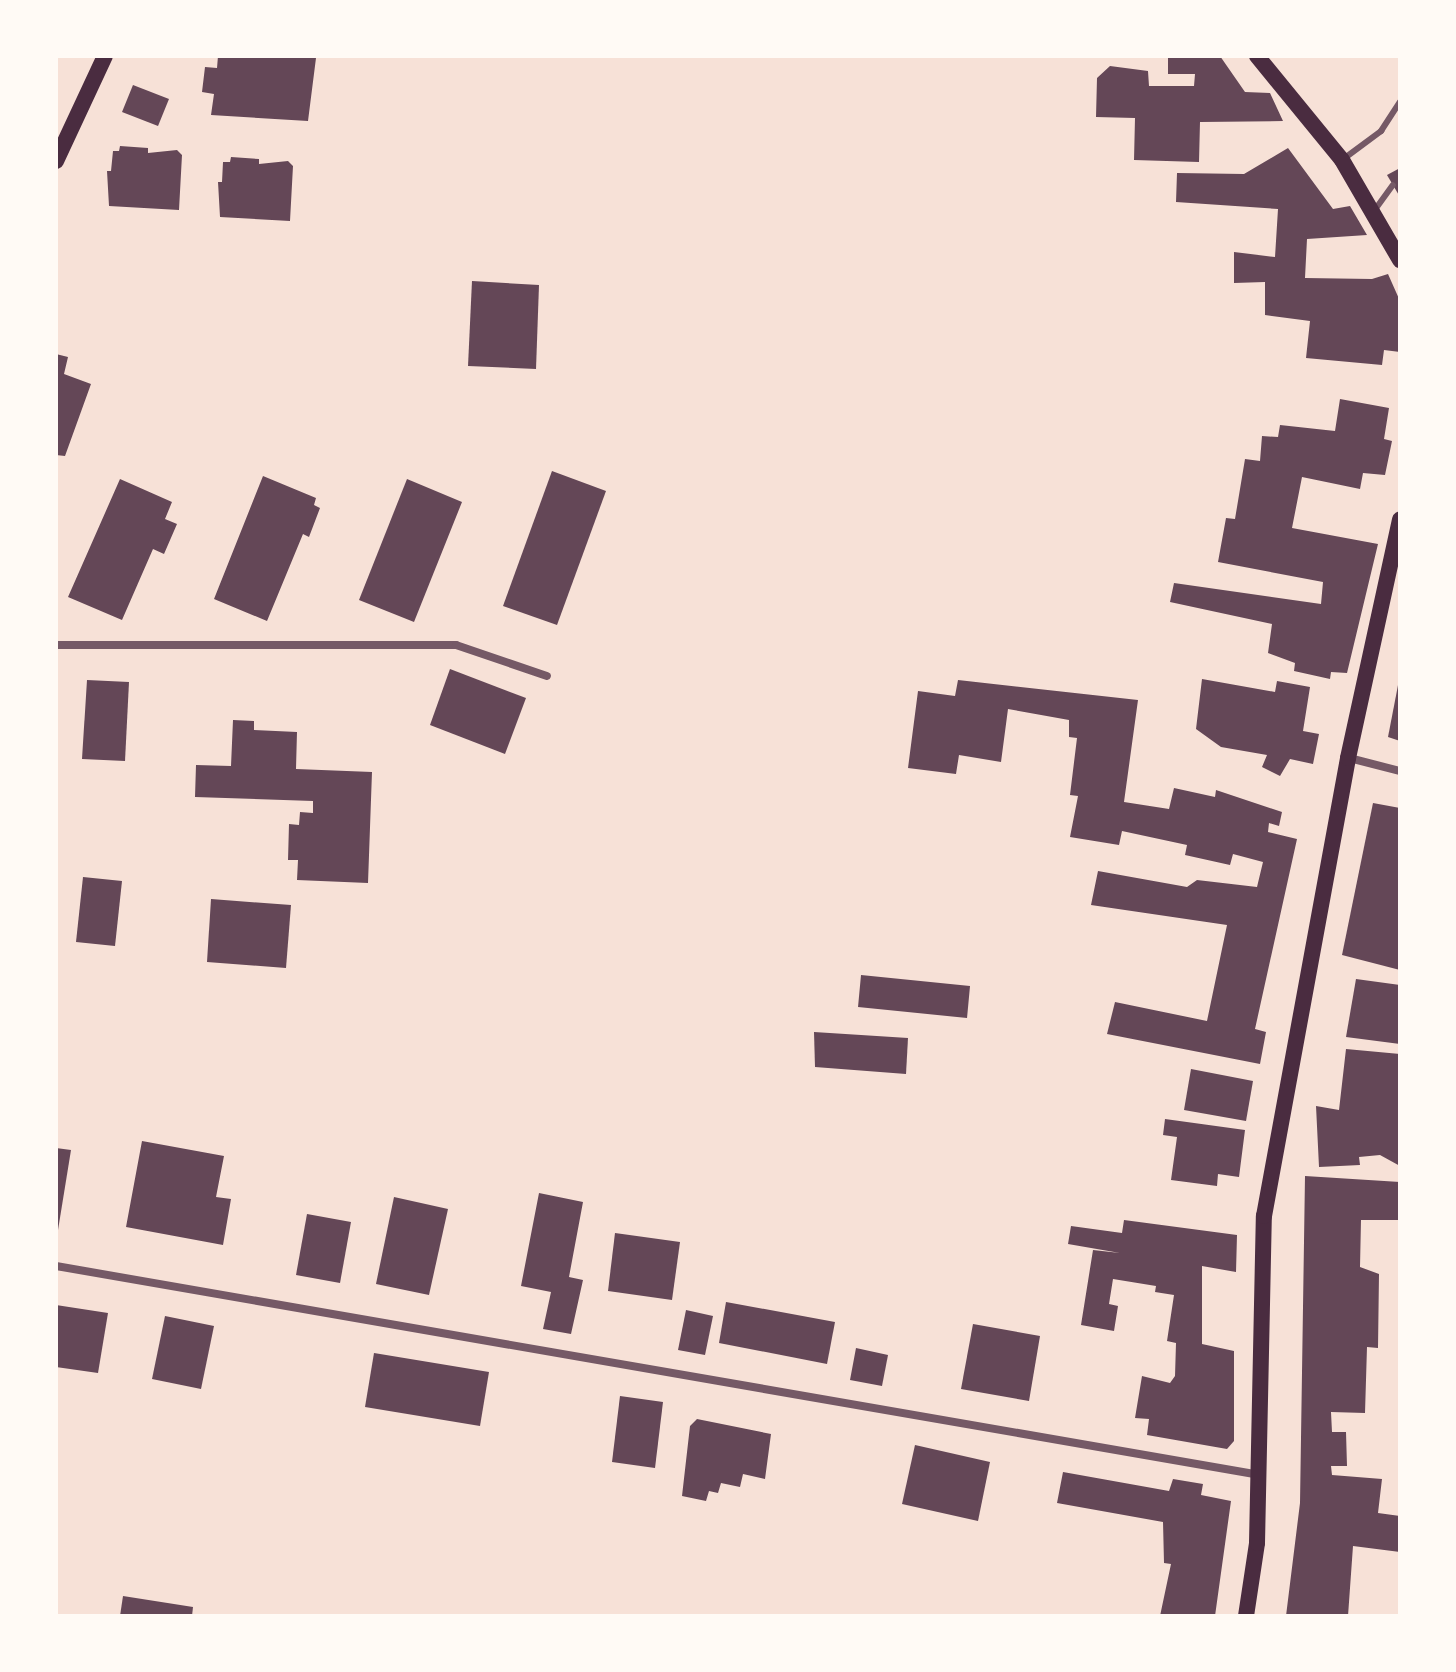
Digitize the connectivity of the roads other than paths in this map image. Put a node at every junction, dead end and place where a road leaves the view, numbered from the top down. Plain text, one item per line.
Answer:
1 (105, 56) edge
2 (1257, 56) edge
3 (1400, 102) edge
4 (1342, 160) junction
5 (56, 161) edge
6 (1393, 185) dead end
7 (1374, 211) junction
8 (1400, 260) edge
9 (1400, 520) edge
10 (56, 645) edge
11 (547, 676) dead end
12 (1348, 758) junction
13 (1400, 771) edge
14 (56, 1266) edge
15 (1260, 1475) junction
16 (1246, 1616) edge

1 - 5 main road
2 - 4 main road
3 - 4 lane
4 - 7 main road
6 - 7 lane
7 - 8 main road
9 - 12 main road
10 - 11 street
12 - 13 street
12 - 15 main road
14 - 15 street
15 - 16 main road

